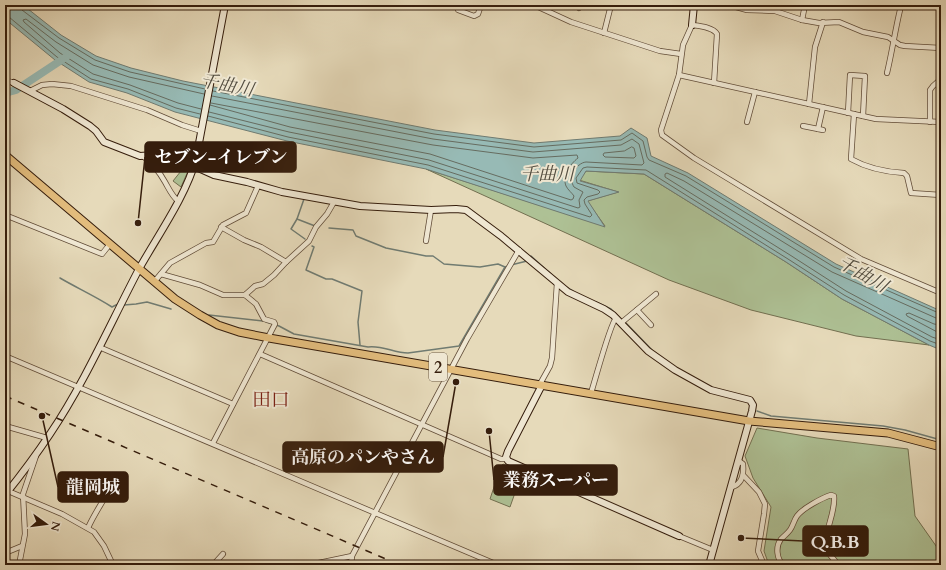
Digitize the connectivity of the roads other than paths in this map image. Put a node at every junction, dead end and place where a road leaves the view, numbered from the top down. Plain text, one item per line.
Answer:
1 (225, 5) edge
2 (457, 5) edge
3 (481, 5) edge
4 (534, 5) edge
5 (611, 5) edge
6 (694, 5) edge
7 (729, 5) edge
8 (805, 5) edge
9 (542, 7) edge
10 (900, 10) dead end
11 (802, 20) junction
12 (823, 22) junction
13 (692, 25) junction
14 (604, 33) junction
15 (894, 40) junction
16 (941, 48) edge
17 (681, 54) junction
18 (886, 73) dead end
19 (679, 75) junction
20 (941, 79) edge
21 (5, 80) edge
22 (14, 82) joint
23 (714, 83) junction
24 (29, 90) junction
25 (755, 92) junction
26 (809, 104) junction
27 (823, 107) junction
28 (848, 113) junction
29 (854, 114) junction
30 (863, 116) junction
31 (747, 122) dead end
32 (930, 122) junction
33 (941, 122) edge
34 (803, 126) dead end
35 (201, 129) junction
36 (5, 155) edge
37 (144, 157) junction
38 (194, 167) junction
39 (258, 186) junction
40 (941, 195) edge
41 (178, 201) junction
42 (334, 202) junction
43 (431, 210) junction
44 (5, 215) edge
45 (221, 227) junction
46 (426, 241) dead end
47 (110, 244) junction
48 (519, 250) junction
49 (286, 262) junction
50 (140, 269) junction
51 (161, 274) junction
52 (154, 282) junction
53 (557, 283) junction
54 (941, 293) edge
55 (656, 294) dead end
56 (245, 295) junction
57 (637, 310) junction
58 (619, 320) junction
59 (651, 325) dead end
60 (269, 338) junction
61 (99, 347) junction
62 (260, 354) junction
63 (5, 356) edge
64 (451, 369) junction
65 (541, 385) junction
66 (78, 386) junction
67 (591, 393) junction
68 (233, 404) junction
69 (750, 421) junction
70 (422, 424) junction
71 (5, 426) edge
72 (47, 438) junction
73 (213, 443) junction
74 (941, 448) edge
75 (35, 454) junction
76 (507, 459) junction
77 (739, 461) junction
78 (743, 475) junction
79 (732, 487) junction
80 (110, 488) dead end
81 (6, 493) edge
82 (23, 498) junction
83 (375, 512) junction
84 (88, 528) junction
85 (679, 536) joint
86 (22, 546) junction
87 (713, 550) junction
88 (5, 553) edge
89 (223, 554) dead end
90 (352, 556) junction
91 (19, 565) edge
92 (114, 565) edge
93 (213, 565) edge
94 (308, 565) edge
95 (351, 565) edge
96 (498, 565) edge
97 (709, 565) edge
98 (764, 565) edge
99 (783, 565) edge
100 (838, 565) edge

1 - 35 street
2 - 3 street
4 - 9 street
5 - 14 street
6 - 13 street
7 - 11 street
8 - 11 street
9 - 14 street
10 - 15 street
11 - 12 street
12 - 15 street
12 - 26 street
13 - 17 street
13 - 23 street
14 - 17 street
15 - 16 street
15 - 18 street
17 - 19 street
19 - 23 street
19 - 54 street
20 - 32 street
21 - 22 street
22 - 24 street
23 - 25 street
24 - 35 street
24 - 37 street
25 - 26 street
25 - 31 street
26 - 27 street
27 - 28 street
27 - 34 street
28 - 29 street
28 - 30 street
29 - 30 street
29 - 40 street
30 - 32 street
32 - 33 street
35 - 38 street
36 - 47 main road, 2
37 - 38 street
37 - 41 street
38 - 39 street
38 - 41 street
39 - 42 street
39 - 45 street
41 - 50 street
42 - 43 street
42 - 49 street
43 - 46 street
43 - 48 street
44 - 47 street
45 - 49 street
45 - 51 street
47 - 50 main road, 2
48 - 53 street
48 - 64 street
49 - 56 street
50 - 52 main road, 2
50 - 61 street
51 - 52 street
51 - 56 street
52 - 60 main road, 2
53 - 58 street
53 - 65 street
55 - 57 street
56 - 60 street
57 - 58 street
57 - 59 street
58 - 67 street
58 - 69 street
60 - 62 street
60 - 64 main road, 2
61 - 66 street
61 - 68 street
62 - 68 street
62 - 70 street
63 - 66 street
64 - 65 main road, 2
64 - 70 street
65 - 67 main road, 2
65 - 76 street
66 - 72 street
66 - 73 street
67 - 69 main road, 2
68 - 73 street
69 - 74 main road, 2
69 - 77 street
70 - 76 street
70 - 83 street
71 - 72 street
72 - 75 street
73 - 83 street
75 - 81 street
75 - 82 street
76 - 85 street
77 - 78 street
77 - 79 street
78 - 79 street
78 - 98 street
79 - 87 street
80 - 84 street
81 - 82 street
82 - 84 street
82 - 86 street
83 - 90 street
83 - 96 street
84 - 92 street
85 - 87 street
86 - 88 street
86 - 91 street
87 - 97 street
89 - 93 street
90 - 94 street
90 - 95 street
99 - 100 street

